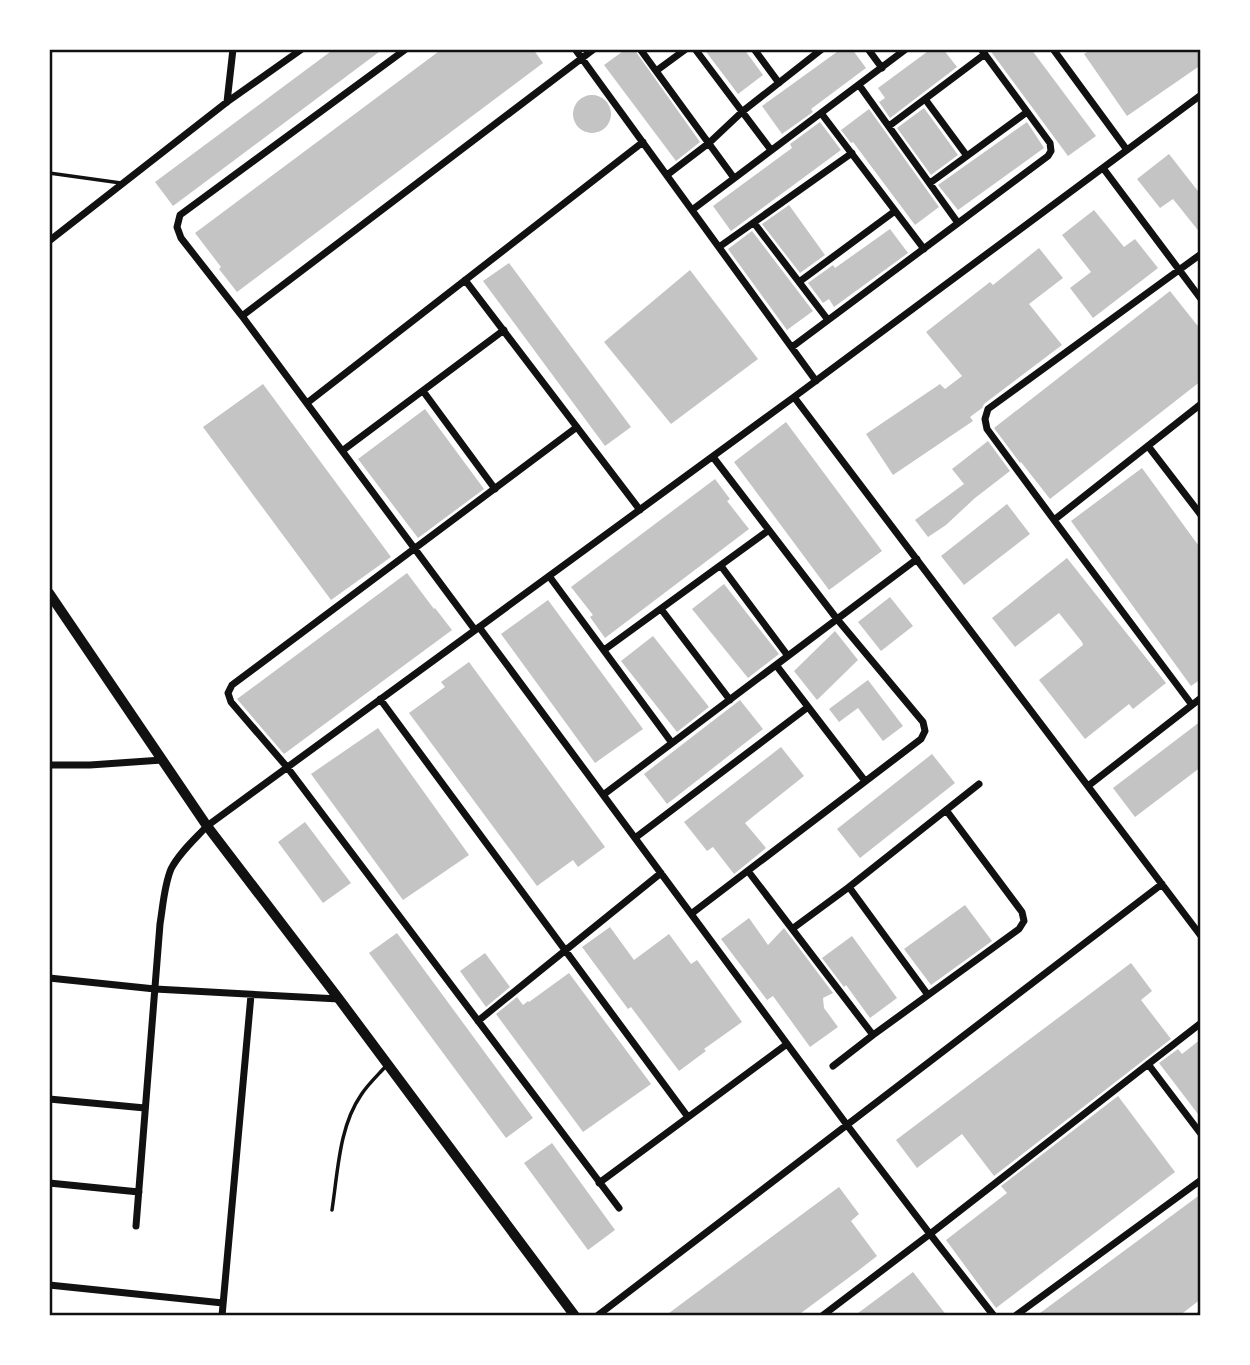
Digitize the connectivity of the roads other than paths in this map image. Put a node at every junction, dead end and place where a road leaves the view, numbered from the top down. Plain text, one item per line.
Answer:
1 (233, 49) edge
2 (302, 49) edge
3 (406, 49) edge
4 (575, 49) edge
5 (594, 49) edge
6 (640, 49) edge
7 (686, 49) edge
8 (695, 49) edge
9 (754, 49) edge
10 (822, 49) edge
11 (867, 49) edge
12 (906, 49) edge
13 (1066, 49) edge
14 (983, 52) edge
15 (1055, 52) edge
16 (581, 58) junction
17 (882, 68) junction
18 (656, 71) junction
19 (779, 83) junction
20 (859, 85) junction
21 (1201, 95) edge
22 (925, 99) junction
23 (228, 102) junction
24 (743, 111) junction
25 (1027, 112) junction
26 (821, 113) junction
27 (888, 126) junction
28 (643, 142) junction
29 (709, 142) junction
30 (771, 150) junction
31 (1127, 150) junction
32 (852, 153) junction
33 (967, 156) junction
34 (1103, 168) junction
35 (49, 173) edge
36 (667, 175) junction
37 (734, 178) junction
38 (123, 183) junction
39 (930, 183) junction
40 (692, 210) junction
41 (895, 211) junction
42 (754, 223) junction
43 (958, 223) junction
44 (49, 241) edge
45 (719, 247) junction
46 (924, 248) junction
47 (1201, 254) edge
48 (1180, 270) junction
49 (466, 280) junction
50 (799, 282) junction
51 (1201, 299) edge
52 (242, 316) junction
53 (828, 320) junction
54 (504, 330) junction
55 (792, 347) junction
56 (817, 380) junction
57 (423, 391) junction
58 (794, 397) junction
59 (307, 403) junction
60 (1201, 404) edge
61 (577, 427) junction
62 (1148, 446) junction
63 (342, 451) junction
64 (713, 457) junction
65 (495, 489) junction
66 (639, 510) junction
67 (1201, 515) edge
68 (1054, 520) junction
69 (769, 530) junction
70 (415, 549) junction
71 (917, 559) junction
72 (721, 566) junction
73 (550, 576) junction
74 (49, 593) edge
75 (661, 609) junction
76 (837, 619) junction
77 (477, 629) junction
78 (604, 650) junction
79 (788, 656) junction
80 (776, 665) junction
81 (1201, 698) edge
82 (380, 699) junction
83 (730, 700) junction
84 (1192, 705) junction
85 (808, 707) junction
86 (672, 743) junction
87 (162, 760) junction
88 (49, 765) edge
89 (288, 768) junction
90 (865, 781) junction
91 (979, 784) dead end
92 (1087, 786) junction
93 (603, 795) junction
94 (946, 810) junction
95 (207, 826) junction
96 (635, 838) junction
97 (748, 870) junction
98 (661, 873) junction
99 (1162, 884) junction
100 (849, 887) junction
101 (691, 914) junction
102 (792, 929) junction
103 (1201, 936) edge
104 (565, 950) junction
105 (49, 978) edge
106 (155, 989) junction
107 (251, 995) junction
108 (928, 995) junction
109 (339, 999) junction
110 (478, 1021) junction
111 (1201, 1023) edge
112 (873, 1035) junction
113 (788, 1044) junction
114 (387, 1064) junction
115 (1148, 1064) junction
116 (833, 1066) dead end
117 (49, 1099) edge
118 (145, 1108) junction
119 (688, 1117) junction
120 (847, 1125) junction
121 (1201, 1134) edge
122 (1201, 1180) edge
123 (599, 1182) junction
124 (49, 1183) edge
125 (139, 1192) junction
126 (619, 1208) dead end
127 (332, 1210) dead end
128 (136, 1226) dead end
129 (930, 1234) junction
130 (49, 1285) edge
131 (223, 1303) junction
132 (222, 1316) edge
133 (575, 1316) edge
134 (597, 1316) edge
135 (822, 1316) edge
136 (994, 1316) edge
137 (1015, 1316) edge

1 - 23 street
2 - 23 street
3 - 52 street
4 - 16 street
5 - 16 street
6 - 18 street
7 - 18 street
8 - 24 street
9 - 19 street
10 - 19 street
11 - 17 street
12 - 17 street
13 - 15 street
14 - 22 street
14 - 25 street
15 - 31 street
16 - 28 street
16 - 52 street
17 - 20 street
18 - 29 street
19 - 24 street
20 - 26 street
20 - 27 street
21 - 31 street
22 - 27 street
22 - 33 street
23 - 38 street
24 - 29 street
24 - 30 street
25 - 33 street
25 - 43 street
26 - 30 street
26 - 32 street
27 - 39 street
28 - 36 street
28 - 49 street
29 - 36 street
29 - 37 street
30 - 37 street
31 - 34 street
32 - 41 street
32 - 42 street
33 - 39 street
34 - 48 street
34 - 56 street
35 - 38 lane
36 - 40 street
37 - 40 street
38 - 44 street
39 - 43 street
40 - 45 street
41 - 46 street
41 - 50 street
42 - 45 street
42 - 50 street
43 - 46 street
45 - 55 street
46 - 53 street
47 - 48 street
48 - 51 street
48 - 68 street
49 - 54 street
49 - 59 street
50 - 53 street
52 - 59 street
53 - 55 street
54 - 57 street
54 - 61 street
55 - 56 street
56 - 58 street
57 - 63 street
57 - 65 street
58 - 64 street
58 - 71 street
59 - 63 street
60 - 62 street
61 - 65 street
61 - 66 street
62 - 67 street
62 - 68 street
63 - 70 street
64 - 66 street
64 - 69 street
65 - 70 street
66 - 73 street
68 - 84 street
69 - 72 street
69 - 76 street
70 - 77 street
70 - 89 street
71 - 76 street
71 - 92 street
72 - 75 street
72 - 79 street
73 - 77 street
73 - 78 street
74 - 87 main road
75 - 78 street
75 - 83 street
76 - 79 street
76 - 90 street
77 - 82 street
77 - 93 street
78 - 86 street
79 - 80 street
80 - 83 street
80 - 85 street
81 - 84 street
82 - 89 street
82 - 104 street
83 - 86 street
84 - 92 street
85 - 90 street
85 - 96 street
86 - 93 street
87 - 88 street
87 - 95 main road
89 - 95 street
89 - 110 street
90 - 97 street
91 - 94 street
92 - 99 street
93 - 96 street
94 - 100 street
94 - 108 street
95 - 106 street
95 - 109 main road
96 - 98 street
97 - 101 street
97 - 102 street
98 - 101 street
98 - 104 street
99 - 103 street
99 - 120 street
100 - 102 street
100 - 108 street
101 - 113 street
102 - 112 street
104 - 110 street
104 - 119 street
105 - 106 street
106 - 107 street
106 - 118 street
107 - 109 street
107 - 131 street
108 - 112 street
109 - 114 main road
110 - 123 street
111 - 115 street
112 - 116 street
113 - 119 street
113 - 120 street
114 - 127 lane
114 - 133 main road
115 - 121 street
115 - 129 street
117 - 118 street
118 - 125 street
119 - 123 street
120 - 129 street
120 - 134 street
122 - 137 street
123 - 126 street
124 - 125 street
125 - 128 street
129 - 135 street
129 - 136 street
130 - 131 street
131 - 132 street

